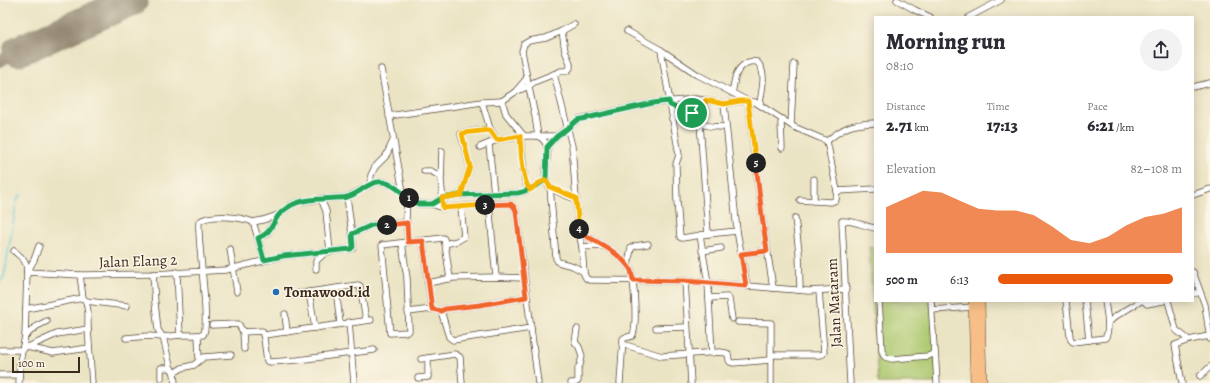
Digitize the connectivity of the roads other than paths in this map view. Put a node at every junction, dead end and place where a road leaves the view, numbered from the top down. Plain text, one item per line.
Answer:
1 (898, 0) edge
2 (1001, 0) edge
3 (928, 16) edge
4 (971, 16) edge
5 (574, 24) dead end
6 (627, 30) dead end
7 (562, 31) junction
8 (660, 50) junction
9 (794, 64) dead end
10 (381, 69) dead end
11 (554, 74) junction
12 (527, 78) junction
13 (1210, 84) edge
14 (529, 86) junction
15 (1194, 87) edge
16 (515, 92) junction
17 (732, 93) junction
18 (706, 100) junction
19 (502, 101) junction
20 (748, 101) junction
21 (482, 102) junction
22 (670, 103) junction
23 (724, 104) junction
24 (760, 104) junction
25 (686, 112) junction
26 (389, 116) junction
27 (672, 119) junction
28 (783, 119) junction
29 (700, 123) junction
30 (874, 123) edge
31 (791, 125) junction
32 (726, 127) junction
33 (567, 129) junction
34 (490, 130) junction
35 (522, 136) junction
36 (538, 136) junction
37 (557, 136) junction
38 (393, 140) junction
39 (497, 140) junction
40 (827, 141) junction
41 (489, 144) junction
42 (480, 147) dead end
43 (547, 147) junction
44 (782, 148) dead end
45 (442, 151) dead end
46 (424, 171) dead end
47 (442, 177) junction
48 (814, 179) dead end
49 (546, 180) junction
50 (370, 185) junction
51 (550, 187) junction
52 (874, 189) edge
53 (1210, 189) edge
54 (530, 190) junction
55 (837, 191) junction
56 (405, 194) junction
57 (494, 194) junction
58 (461, 195) junction
59 (1194, 195) edge
60 (347, 197) junction
61 (442, 198) junction
62 (576, 198) junction
63 (321, 199) junction
64 (800, 200) dead end
65 (814, 201) junction
66 (418, 204) junction
67 (432, 204) junction
68 (489, 204) junction
69 (406, 207) junction
70 (461, 207) junction
71 (443, 208) junction
72 (278, 215) junction
73 (795, 218) dead end
74 (253, 222) junction
75 (407, 223) junction
76 (874, 228) edge
77 (737, 231) junction
78 (579, 232) junction
79 (352, 234) junction
80 (708, 234) junction
81 (700, 235) junction
82 (258, 238) junction
83 (423, 241) junction
84 (405, 243) junction
85 (445, 244) junction
86 (648, 244) dead end
87 (39, 246) dead end
88 (602, 246) junction
89 (582, 247) junction
90 (721, 248) dead end
91 (230, 249) dead end
92 (14, 251) dead end
93 (702, 251) junction
94 (767, 251) junction
95 (328, 252) junction
96 (741, 254) junction
97 (264, 260) junction
98 (628, 266) junction
99 (233, 268) junction
100 (316, 269) dead end
101 (202, 271) junction
102 (27, 272) junction
103 (177, 272) junction
104 (584, 272) junction
105 (153, 274) junction
106 (80, 275) junction
107 (1194, 275) edge
108 (496, 277) junction
109 (450, 278) junction
110 (524, 278) junction
111 (633, 280) junction
112 (685, 281) junction
113 (428, 283) junction
114 (708, 283) junction
115 (746, 286) junction
116 (773, 288) junction
117 (336, 289) junction
118 (846, 289) junction
119 (800, 290) junction
120 (819, 291) junction
121 (237, 292) dead end
122 (309, 292) junction
123 (1200, 292) junction
124 (1194, 294) edge
125 (292, 295) dead end
126 (526, 297) junction
127 (709, 298) junction
128 (84, 300) junction
129 (879, 302) edge
130 (931, 302) edge
131 (1066, 302) edge
132 (1085, 302) edge
133 (1105, 302) edge
134 (1140, 302) edge
135 (1144, 302) edge
136 (1158, 302) edge
137 (1168, 302) edge
138 (975, 303) edge
139 (127, 306) dead end
140 (26, 309) junction
141 (432, 309) junction
142 (932, 310) junction
143 (441, 311) junction
144 (408, 312) junction
145 (285, 314) dead end
146 (732, 319) dead end
147 (47, 321) dead end
148 (349, 322) junction
149 (738, 322) dead end
150 (1108, 322) junction
151 (340, 323) junction
152 (212, 325) dead end
153 (687, 327) junction
154 (315, 328) junction
155 (531, 328) junction
156 (656, 328) dead end
157 (88, 329) junction
158 (576, 329) dead end
159 (243, 332) junction
160 (287, 332) junction
161 (180, 335) junction
162 (198, 335) junction
163 (264, 335) junction
164 (24, 336) junction
165 (163, 337) junction
166 (126, 338) dead end
167 (1210, 338) edge
168 (1089, 340) junction
169 (1189, 340) junction
170 (622, 344) junction
171 (24, 348) junction
172 (89, 348) junction
173 (934, 348) junction
174 (244, 349) dead end
175 (0, 350) edge
176 (374, 350) dead end
177 (352, 352) junction
178 (712, 353) junction
179 (978, 354) junction
180 (231, 355) dead end
181 (689, 355) junction
182 (428, 358) junction
183 (771, 358) junction
184 (421, 359) dead end
185 (199, 360) junction
186 (1210, 367) edge
187 (173, 371) junction
188 (0, 375) edge
189 (19, 375) junction
190 (1200, 376) dead end
191 (161, 378) dead end
192 (418, 378) dead end
193 (19, 383) edge
194 (92, 383) edge
195 (174, 383) edge
196 (354, 383) edge
197 (462, 383) edge
198 (538, 383) edge
199 (572, 383) edge
200 (620, 383) edge
201 (691, 383) edge
202 (771, 383) edge
203 (850, 383) edge
204 (937, 383) edge
205 (975, 383) edge
206 (982, 383) edge
207 (1182, 383) edge

1 - 3 street
2 - 4 street
5 - 7 street
6 - 8 street
7 - 11 street
7 - 12 street
8 - 17 street
8 - 22 street
9 - 31 street
10 - 26 street
11 - 14 street
11 - 33 street
12 - 14 street
12 - 16 street
13 - 15 street
14 - 16 street
14 - 36 street
16 - 19 street
17 - 20 street
17 - 24 street
18 - 22 street
18 - 23 street
18 - 29 street
19 - 21 street
19 - 35 street
20 - 23 street
20 - 24 street
20 - 94 street
21 - 26 street
21 - 34 street
22 - 25 street
22 - 27 street
22 - 33 street
23 - 32 street
24 - 28 street
25 - 27 street
25 - 29 street
26 - 38 street
27 - 81 street
28 - 31 street
28 - 44 street
29 - 32 street
29 - 80 street
30 - 40 street
31 - 40 street
32 - 77 street
33 - 37 street
33 - 62 street
34 - 39 street
34 - 58 street
35 - 36 street
35 - 39 street
35 - 54 street
36 - 37 street
36 - 43 street
37 - 43 street
38 - 50 street
38 - 56 street
39 - 41 street
40 - 55 street
41 - 42 street
41 - 57 street
43 - 49 street
45 - 47 street
46 - 47 street
47 - 61 street
48 - 65 street
49 - 51 street
49 - 54 street
50 - 56 street
50 - 60 street
51 - 62 street
51 - 104 street
52 - 55 street
53 - 59 street
54 - 57 street
55 - 65 street
56 - 66 street
56 - 69 street
57 - 58 street
58 - 61 street
60 - 63 street
60 - 79 street
61 - 67 street
61 - 71 street
62 - 78 street
63 - 72 street
63 - 95 street
64 - 65 street
66 - 67 street
66 - 69 street
67 - 71 street
68 - 70 street
68 - 108 street
68 - 110 street
69 - 75 street
70 - 71 street
70 - 85 street
72 - 74 street
72 - 82 street
73 - 119 street
74 - 82 street
74 - 101 street
75 - 79 street
75 - 84 street
76 - 118 street, Jalan Mataram
77 - 80 street
77 - 96 street
78 - 88 street
78 - 89 street
79 - 95 street, Jalan Elang 2
80 - 81 street
81 - 93 street
82 - 97 street
83 - 84 street
83 - 85 street
83 - 113 street
84 - 144 street
84 - 144 street
85 - 109 street
86 - 98 street
87 - 102 street
88 - 89 street
88 - 98 street
89 - 104 street
90 - 93 street
91 - 99 street
92 - 102 street
93 - 114 street
94 - 96 street
94 - 116 street
95 - 97 street, Jalan Elang 2
95 - 100 street
96 - 115 street
97 - 99 street, Jalan Elang 2
98 - 111 street
99 - 101 street, Jalan Elang 2
99 - 121 street
101 - 103 street, Jalan Elang 2
101 - 162 street
102 - 106 street, Jalan Elang 2
102 - 140 street
103 - 105 street, Jalan Elang 2
103 - 161 street
104 - 111 street
105 - 106 street, Jalan Elang 2
105 - 165 street
106 - 128 street
107 - 123 street
108 - 109 street
108 - 110 street
109 - 113 street
110 - 126 street
111 - 112 street
111 - 170 street
112 - 114 street
112 - 153 street
113 - 141 street
114 - 115 street
114 - 127 street
115 - 116 street
116 - 119 street
117 - 122 street
117 - 148 street
117 - 151 street
118 - 120 street
118 - 203 street, Jalan Mataram
119 - 120 street
120 - 183 street
122 - 125 street
122 - 154 street
123 - 124 street
123 - 167 street
126 - 143 street
126 - 155 street
127 - 146 street
127 - 178 street
128 - 139 street
128 - 140 street
128 - 157 street
129 - 173 street
130 - 142 street
131 - 168 street
132 - 168 street
133 - 150 street
134 - 150 street
135 - 136 street
137 - 169 street
138 - 142 street
138 - 179 highway
140 - 164 street
141 - 143 street
141 - 144 street
142 - 173 street
143 - 155 street
145 - 160 street
147 - 164 street
148 - 151 street
148 - 177 street
149 - 183 street
150 - 168 street
151 - 154 street
152 - 159 street
153 - 156 street
153 - 181 street
154 - 160 street
155 - 198 street
157 - 171 street
157 - 172 street
158 - 199 street
159 - 163 street
159 - 174 street
160 - 163 street
161 - 162 street
161 - 165 street
162 - 185 street
163 - 177 street
164 - 171 street
165 - 166 street
165 - 187 street
167 - 169 street
169 - 207 street
170 - 181 street
170 - 200 street
171 - 172 street
171 - 175 street
171 - 189 street
172 - 194 street
173 - 204 street
176 - 177 street
177 - 196 street
178 - 181 street
178 - 183 street
179 - 205 highway
179 - 206 highway
180 - 185 street
181 - 201 street
182 - 184 street
182 - 192 street
182 - 197 street
183 - 202 street
185 - 187 street
186 - 190 street
187 - 191 street
187 - 195 street
188 - 189 street
189 - 193 street

